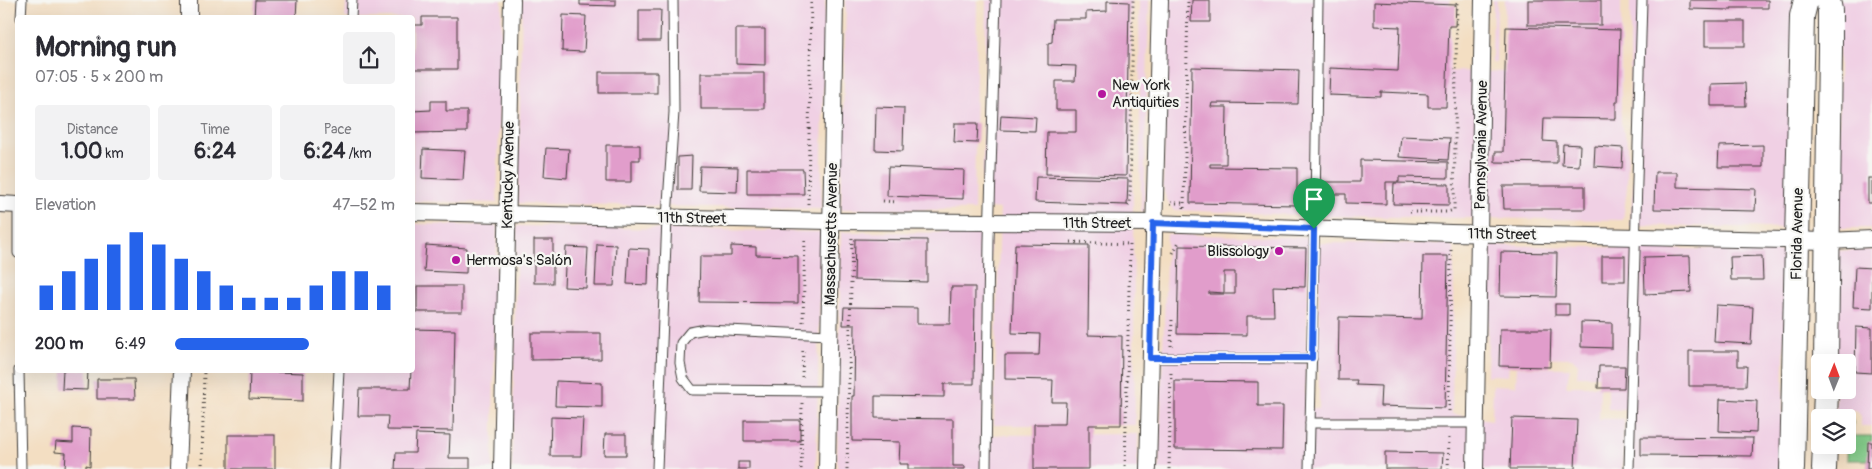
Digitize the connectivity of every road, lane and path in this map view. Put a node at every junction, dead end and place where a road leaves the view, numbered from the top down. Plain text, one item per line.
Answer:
1 (22, 0) edge
2 (189, 0) edge
3 (352, 0) edge
4 (512, 0) edge
5 (673, 0) edge
6 (835, 0) edge
7 (996, 0) edge
8 (1133, 0) edge
9 (1160, 0) edge
10 (1318, 0) edge
11 (1483, 0) edge
12 (1642, 0) edge
13 (1806, 0) edge
14 (1828, 0) edge
15 (21, 15) edge
16 (189, 15) edge
17 (351, 15) edge
18 (883, 201) dead end
19 (902, 202) dead end
20 (0, 204) edge
21 (15, 205) edge
22 (1125, 207) dead end
23 (1184, 208) dead end
24 (415, 212) edge
25 (1451, 212) dead end
26 (507, 214) junction
27 (667, 218) junction
28 (831, 221) junction
29 (990, 222) junction
30 (1153, 223) junction
31 (1183, 225) junction
32 (1314, 229) junction
33 (1451, 233) junction
34 (1480, 234) junction
35 (1635, 237) junction
36 (1872, 239) edge
37 (1797, 240) junction
38 (1828, 241) junction
39 (1173, 262) dead end
40 (1172, 310) dead end
41 (829, 335) junction
42 (1826, 354) edge
43 (1150, 358) junction
44 (1312, 358) junction
45 (1171, 359) junction
46 (19, 373) edge
47 (182, 373) edge
48 (204, 373) edge
49 (339, 373) edge
50 (828, 391) junction
51 (1310, 423) junction
52 (1449, 423) junction
53 (1476, 423) junction
54 (1825, 454) edge
55 (21, 469) edge
56 (178, 469) edge
57 (202, 469) edge
58 (334, 469) edge
59 (502, 469) edge
60 (657, 469) edge
61 (826, 469) edge
62 (986, 469) edge
63 (1148, 469) edge
64 (1169, 469) edge
65 (1309, 469) edge
66 (1448, 469) edge
67 (1475, 469) edge
68 (1629, 469) edge
69 (1792, 469) edge
70 (1824, 469) edge

1 - 15 lane
2 - 16 street
3 - 17 lane
4 - 26 street, Kentucky Avenue
5 - 27 lane
6 - 28 street, Massachusetts Avenue
7 - 29 lane
8 - 22 path
9 - 30 street
10 - 32 lane
11 - 34 street, Pennsylvania Avenue
12 - 35 lane
13 - 37 main road, Florida Avenue
14 - 38 main road, Florida Avenue
18 - 19 path
20 - 21 street
23 - 31 path
24 - 26 street, 11th Street
25 - 33 path
26 - 27 street, 11th Street
26 - 59 street, Kentucky Avenue
27 - 28 street, 11th Street
27 - 60 lane
28 - 29 street, 11th Street
28 - 41 street, Massachusetts Avenue
29 - 30 street, 11th Street
29 - 62 lane
30 - 31 street, 11th Street
30 - 43 street
31 - 32 street, 11th Street
31 - 39 path
32 - 33 street, 11th Street
32 - 44 lane
33 - 34 street, 11th Street
33 - 52 path
34 - 35 street, 11th Street
34 - 53 street, Pennsylvania Avenue
35 - 37 street, 11th Street
35 - 68 lane
36 - 38 street, 11th Street
37 - 38 street, 11th Street
37 - 69 main road, Florida Avenue
38 - 42 main road, Florida Avenue
40 - 45 path
41 - 50 street, Massachusetts Avenue
41 - 50 lane
43 - 45 lane
43 - 63 street
44 - 45 lane
44 - 51 lane
45 - 64 path
46 - 55 lane
47 - 56 street
48 - 57 path
49 - 58 lane
50 - 61 street, Massachusetts Avenue
51 - 52 lane
51 - 65 lane
52 - 53 lane
52 - 66 path
53 - 67 street, Pennsylvania Avenue
54 - 70 main road

